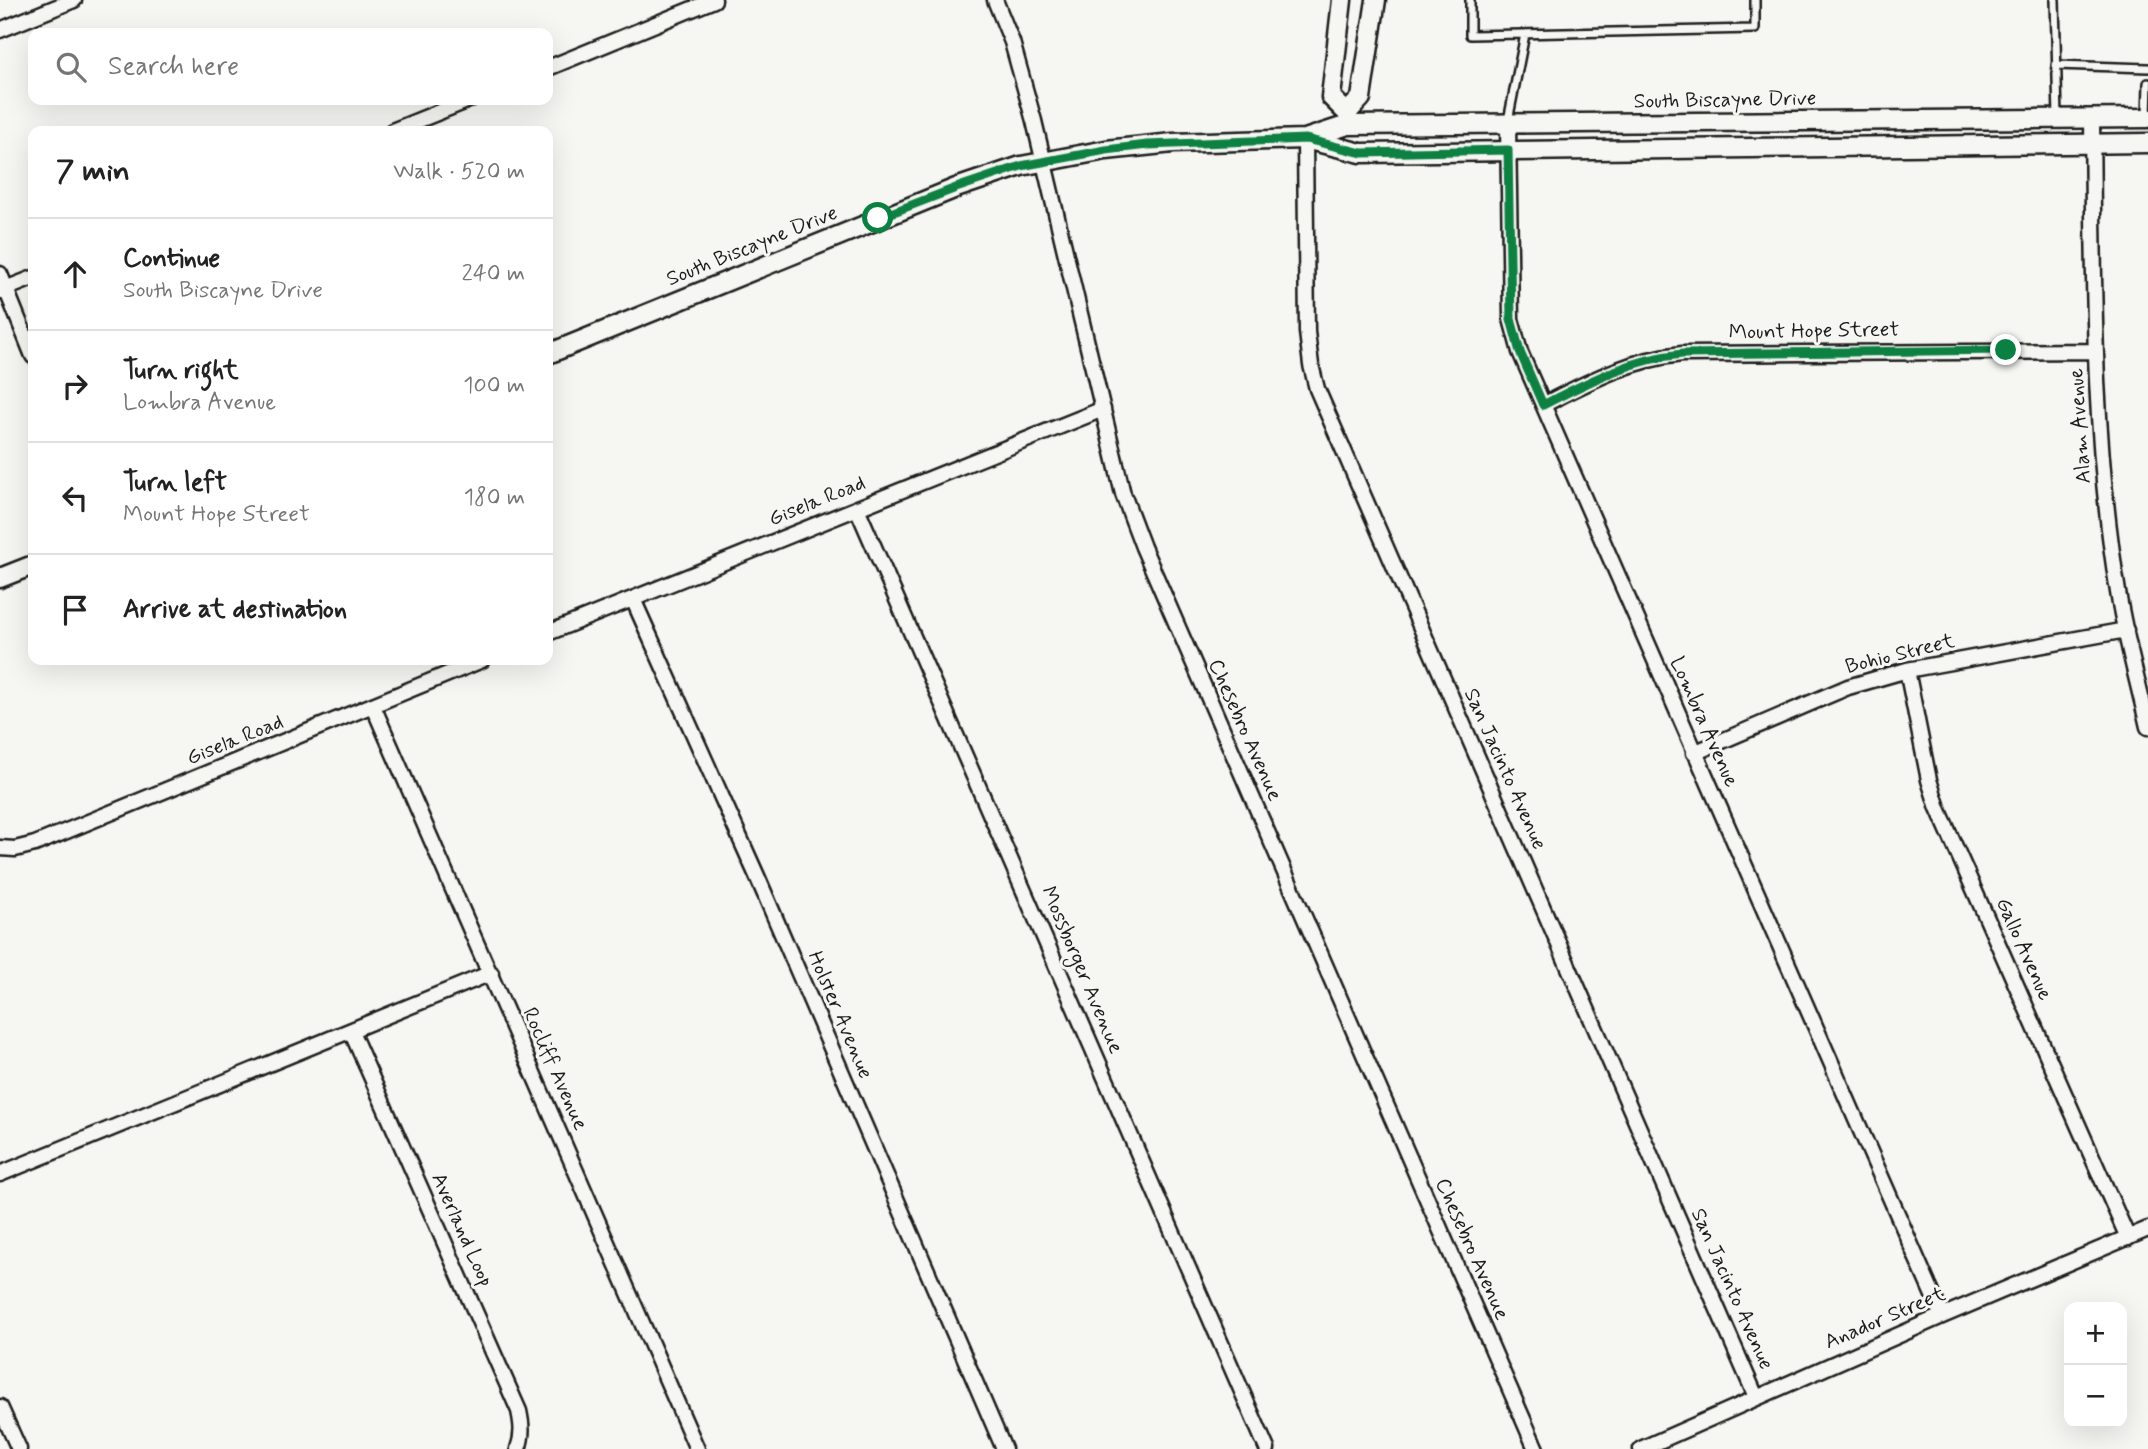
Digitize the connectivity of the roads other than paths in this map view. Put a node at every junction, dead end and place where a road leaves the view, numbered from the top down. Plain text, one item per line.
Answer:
1 (74, 0) edge
2 (714, 0) edge
3 (995, 0) edge
4 (1342, 0) edge
5 (1376, 0) edge
6 (1470, 0) edge
7 (1755, 0) edge
8 (2055, 0) edge
9 (0, 30) edge
10 (1525, 34) junction
11 (2056, 65) junction
12 (553, 66) edge
13 (2148, 68) edge
14 (2148, 83) edge
15 (457, 105) edge
16 (2147, 118) edge
17 (1347, 119) junction
18 (2058, 119) junction
19 (2092, 119) junction
20 (1508, 125) junction
21 (404, 126) edge
22 (1306, 139) junction
23 (2148, 143) edge
24 (2092, 144) junction
25 (1347, 149) junction
26 (1508, 150) junction
27 (1043, 161) junction
28 (0, 274) edge
29 (28, 280) edge
30 (3, 290) edge
31 (28, 345) edge
32 (2095, 351) junction
33 (553, 352) edge
34 (1543, 405) junction
35 (1102, 409) junction
36 (857, 508) junction
37 (28, 567) edge
38 (0, 578) edge
39 (633, 599) junction
40 (2126, 630) junction
41 (553, 631) edge
42 (470, 665) edge
43 (1907, 670) junction
44 (373, 706) junction
45 (2148, 727) edge
46 (1694, 753) junction
47 (0, 848) edge
48 (491, 973) junction
49 (351, 1031) junction
50 (0, 1174) edge
51 (2148, 1229) edge
52 (2128, 1238) junction
53 (1942, 1316) junction
54 (1756, 1397) junction
55 (0, 1407) edge
56 (19, 1449) edge
57 (519, 1449) edge
58 (697, 1449) edge
59 (1004, 1449) edge
60 (1267, 1449) edge
61 (1536, 1449) edge
62 (1641, 1449) edge

1 - 9 street
2 - 12 street
3 - 27 street, Chesebro Avenue
4 - 17 street
5 - 17 street
6 - 10 lane
7 - 10 lane
8 - 11 lane
10 - 20 lane
11 - 13 lane
11 - 18 lane
14 - 16 lane
15 - 21 street
16 - 19 street, South Biscayne Drive
17 - 20 street, South Biscayne Drive
17 - 22 street, South Biscayne Drive
17 - 25 street
18 - 19 street, South Biscayne Drive
18 - 20 street, South Biscayne Drive
19 - 24 street, Alam Avenue
20 - 26 street, Lombra Avenue
22 - 25 street, South Biscayne Drive
22 - 27 street, South Biscayne Drive
22 - 54 street, San Jacinto Avenue
23 - 24 street, South Biscayne Drive
24 - 26 street, South Biscayne Drive
24 - 32 street, Alam Avenue
25 - 26 street, South Biscayne Drive
26 - 34 street, Lombra Avenue
27 - 33 street, South Biscayne Drive
27 - 35 street, Chesebro Avenue
28 - 30 street
29 - 30 street
30 - 31 street
32 - 34 street, Mount Hope Street
32 - 40 street, Alam Avenue
34 - 46 street, Lombra Avenue
35 - 36 street, Gisela Road
35 - 61 street, Chesebro Avenue
36 - 39 street, Gisela Road
36 - 60 street, Mossborger Avenue
37 - 38 street
39 - 41 street, Gisela Road
39 - 59 street, Holster Avenue
40 - 43 street, Bohio Street
40 - 45 street, Alam Avenue
42 - 44 street, Gisela Road
43 - 46 street, Bohio Street
43 - 52 street, Gallo Avenue
44 - 47 street, Gisela Road
44 - 48 street, Rocliff Avenue
46 - 53 street, Lombra Avenue
48 - 49 street
48 - 58 street, Rocliff Avenue
49 - 50 street
49 - 57 street, Averland Loop
51 - 52 street, Anador Street
52 - 53 street, Anador Street
53 - 54 street, Anador Street
54 - 62 street, Anador Street
55 - 56 street

